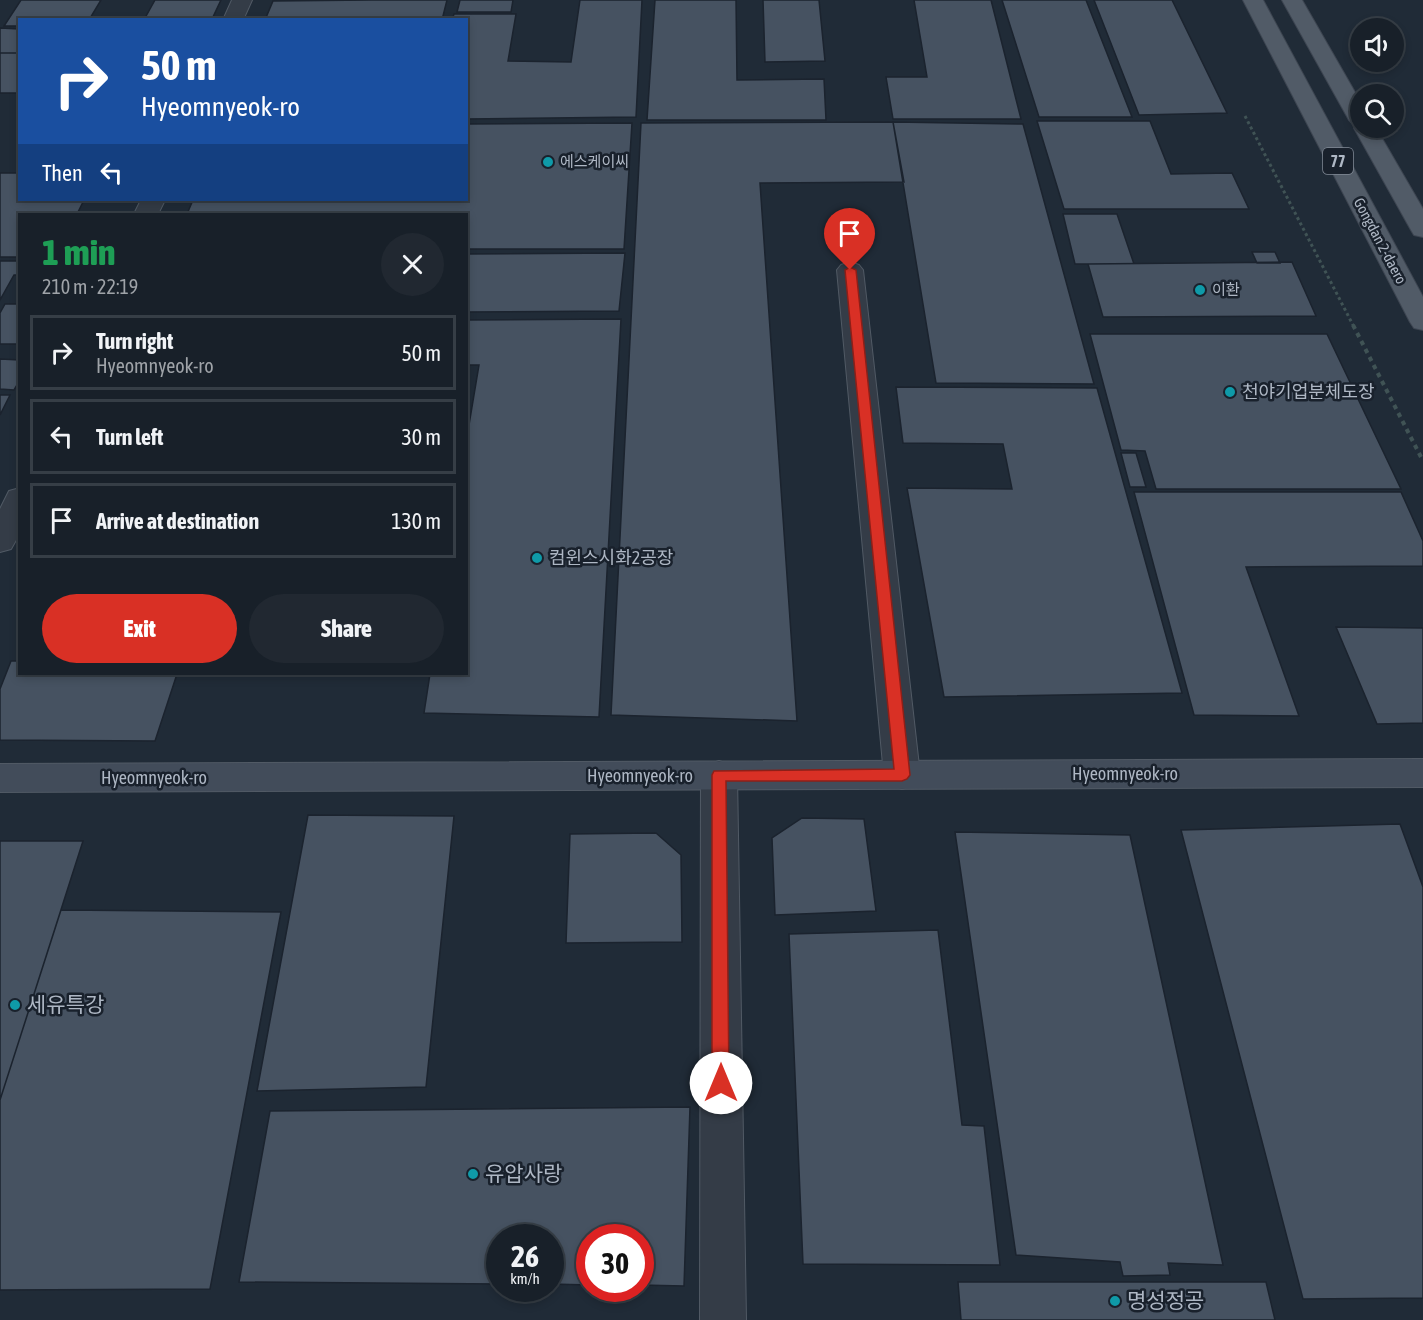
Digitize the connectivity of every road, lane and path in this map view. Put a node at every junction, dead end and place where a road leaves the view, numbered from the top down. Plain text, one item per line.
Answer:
1 (242, 0) edge
2 (1253, 0) edge
3 (1292, 0) edge
4 (234, 18) edge
5 (1350, 102) edge
6 (1245, 116) dead end
7 (1371, 138) edge
8 (1423, 230) edge
9 (850, 270) dead end
10 (1423, 322) edge
11 (1423, 460) edge
12 (18, 502) edge
13 (0, 542) edge
14 (1423, 773) edge
15 (719, 775) junction
16 (902, 775) junction
17 (0, 778) edge
18 (723, 1320) edge

1 - 4 street
2 - 10 main road, Gongdan 2-daero / 77
3 - 5 main road
6 - 11 path
7 - 8 main road, 77
9 - 16 street
12 - 13 street
14 - 16 street, Hyeomnyeok-ro
15 - 16 street, Hyeomnyeok-ro
15 - 17 street, Hyeomnyeok-ro
15 - 18 street

